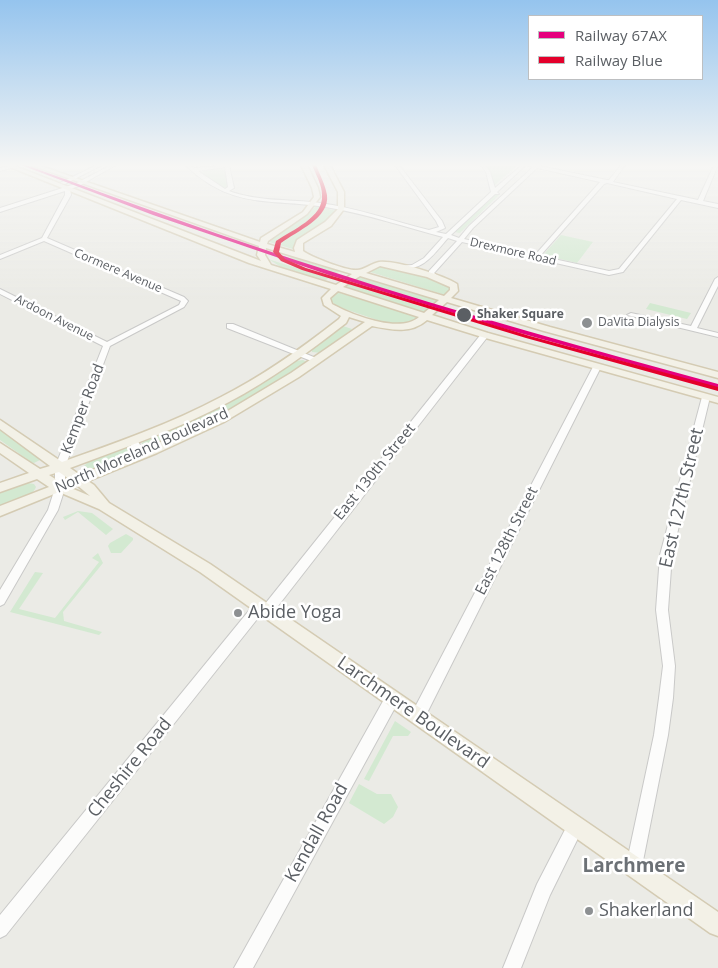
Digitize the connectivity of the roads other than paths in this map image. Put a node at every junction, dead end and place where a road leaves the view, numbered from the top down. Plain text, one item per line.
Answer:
1 (60, 210) edge
2 (124, 210) edge
3 (165, 210) edge
4 (306, 210) edge
5 (340, 210) edge
6 (346, 210) edge
7 (432, 210) edge
8 (472, 210) edge
9 (488, 210) edge
10 (578, 210) edge
11 (670, 210) edge
12 (440, 221) junction
13 (459, 222) junction
14 (430, 231) junction
15 (447, 236) junction
16 (44, 239) junction
17 (461, 240) junction
18 (262, 244) junction
19 (0, 257) edge
20 (308, 258) junction
21 (536, 258) junction
22 (269, 267) junction
23 (402, 267) junction
24 (359, 274) junction
25 (437, 278) junction
26 (718, 279) edge
27 (338, 288) junction
28 (0, 291) edge
29 (446, 299) junction
30 (182, 306) joint
31 (337, 310) junction
32 (632, 315) dead end
33 (426, 316) junction
34 (382, 325) junction
35 (230, 326) dead end
36 (692, 329) junction
37 (485, 335) junction
38 (718, 335) edge
39 (108, 345) junction
40 (301, 353) junction
41 (317, 360) junction
42 (597, 367) junction
43 (718, 375) edge
44 (712, 398) edge
45 (0, 424) edge
46 (133, 440) junction
47 (0, 447) edge
48 (141, 455) junction
49 (60, 466) junction
50 (39, 474) junction
51 (80, 480) junction
52 (0, 488) edge
53 (60, 488) junction
54 (104, 506) junction
55 (0, 511) edge
56 (0, 601) edge
57 (263, 609) junction
58 (392, 698) junction
59 (418, 716) junction
60 (576, 826) junction
61 (634, 866) junction
62 (718, 925) edge
63 (0, 929) edge
64 (243, 968) edge
65 (512, 968) edge

1 - 16 street
2 - 22 main road
3 - 18 main road
4 - 18 main road
5 - 20 main road
6 - 14 street, Drexmore Road
7 - 12 street
8 - 13 street
9 - 17 street
10 - 21 street
11 - 21 street, Drexmore Road
12 - 13 street
12 - 14 street
13 - 15 street
14 - 15 street, Drexmore Road
15 - 17 street, Drexmore Road
15 - 23 street
16 - 19 street
16 - 30 street, Cormere Avenue
17 - 21 street, Drexmore Road
17 - 25 street
18 - 20 main road
18 - 22 main road
20 - 24 main road
22 - 27 main road
23 - 24 main road
23 - 25 main road
24 - 27 main road
24 - 29 main road
25 - 29 main road
26 - 36 street
27 - 31 main road
27 - 33 main road
28 - 39 street, Ardoon Avenue
29 - 33 main road
29 - 43 main road
30 - 39 street, Kemper Road
31 - 34 main road
31 - 40 main road, North Moreland Boulevard
32 - 36 street
33 - 34 main road
33 - 37 main road
34 - 41 main road, North Moreland Boulevard
35 - 40 street
36 - 38 street
37 - 42 main road
37 - 57 street, East 130th Street
39 - 49 street, Kemper Road
40 - 41 street
40 - 46 main road, North Moreland Boulevard
41 - 48 main road, North Moreland Boulevard
42 - 44 main road
42 - 59 street, East 128th Street
44 - 61 street, East 127th Street
45 - 49 main road, Larchmere Boulevard
46 - 48 street
46 - 49 main road, North Moreland Boulevard
47 - 50 main road, Larchmere Boulevard
48 - 51 main road, North Moreland Boulevard
49 - 50 main road, North Moreland Boulevard
49 - 51 main road, Larchmere Boulevard
49 - 53 street, Kemper Road
50 - 52 main road, North Moreland Boulevard
50 - 53 main road, Larchmere Boulevard
51 - 53 main road, North Moreland Boulevard
51 - 54 main road, Larchmere Boulevard
53 - 54 main road, Larchmere Boulevard
53 - 55 main road, North Moreland Boulevard
53 - 56 street, Kemper Road
54 - 57 main road, Larchmere Boulevard
57 - 58 main road, Larchmere Boulevard
57 - 63 street, Cheshire Road
58 - 59 main road, Larchmere Boulevard
58 - 64 street, Kendall Road
59 - 60 main road, Larchmere Boulevard
60 - 61 main road, Larchmere Boulevard
60 - 65 street
61 - 62 main road, Larchmere Boulevard

